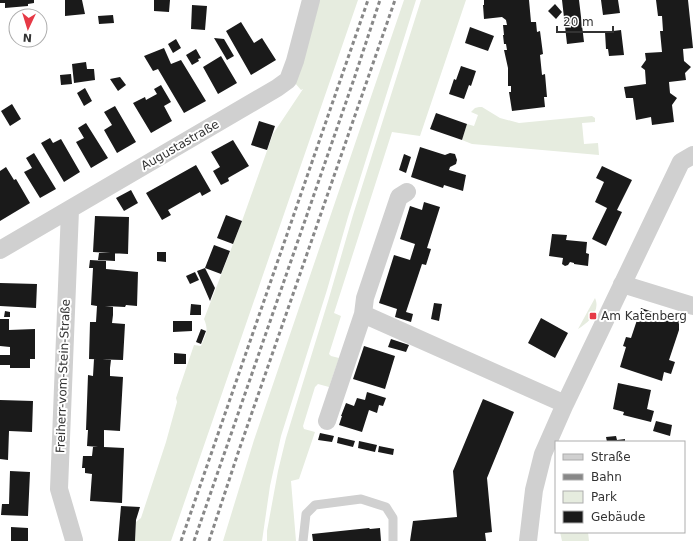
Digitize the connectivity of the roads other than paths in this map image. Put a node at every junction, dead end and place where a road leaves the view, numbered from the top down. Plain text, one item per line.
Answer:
1 (311, 0) edge
2 (693, 154) edge
3 (407, 192) dead end
4 (70, 210) junction
5 (0, 250) edge
6 (622, 284) junction
7 (693, 306) edge
8 (363, 314) junction
9 (565, 404) junction
10 (327, 421) dead end
11 (74, 540) dead end
12 (303, 541) edge
13 (393, 541) edge
14 (528, 541) edge

1 - 4 street, Augustastraße
2 - 6 street
3 - 8 street
4 - 5 street, Augustastraße
4 - 11 street, Freiherr-vom-Stein-Straße
6 - 7 street
6 - 9 street
8 - 9 street
8 - 10 street
9 - 14 street
12 - 13 lane

